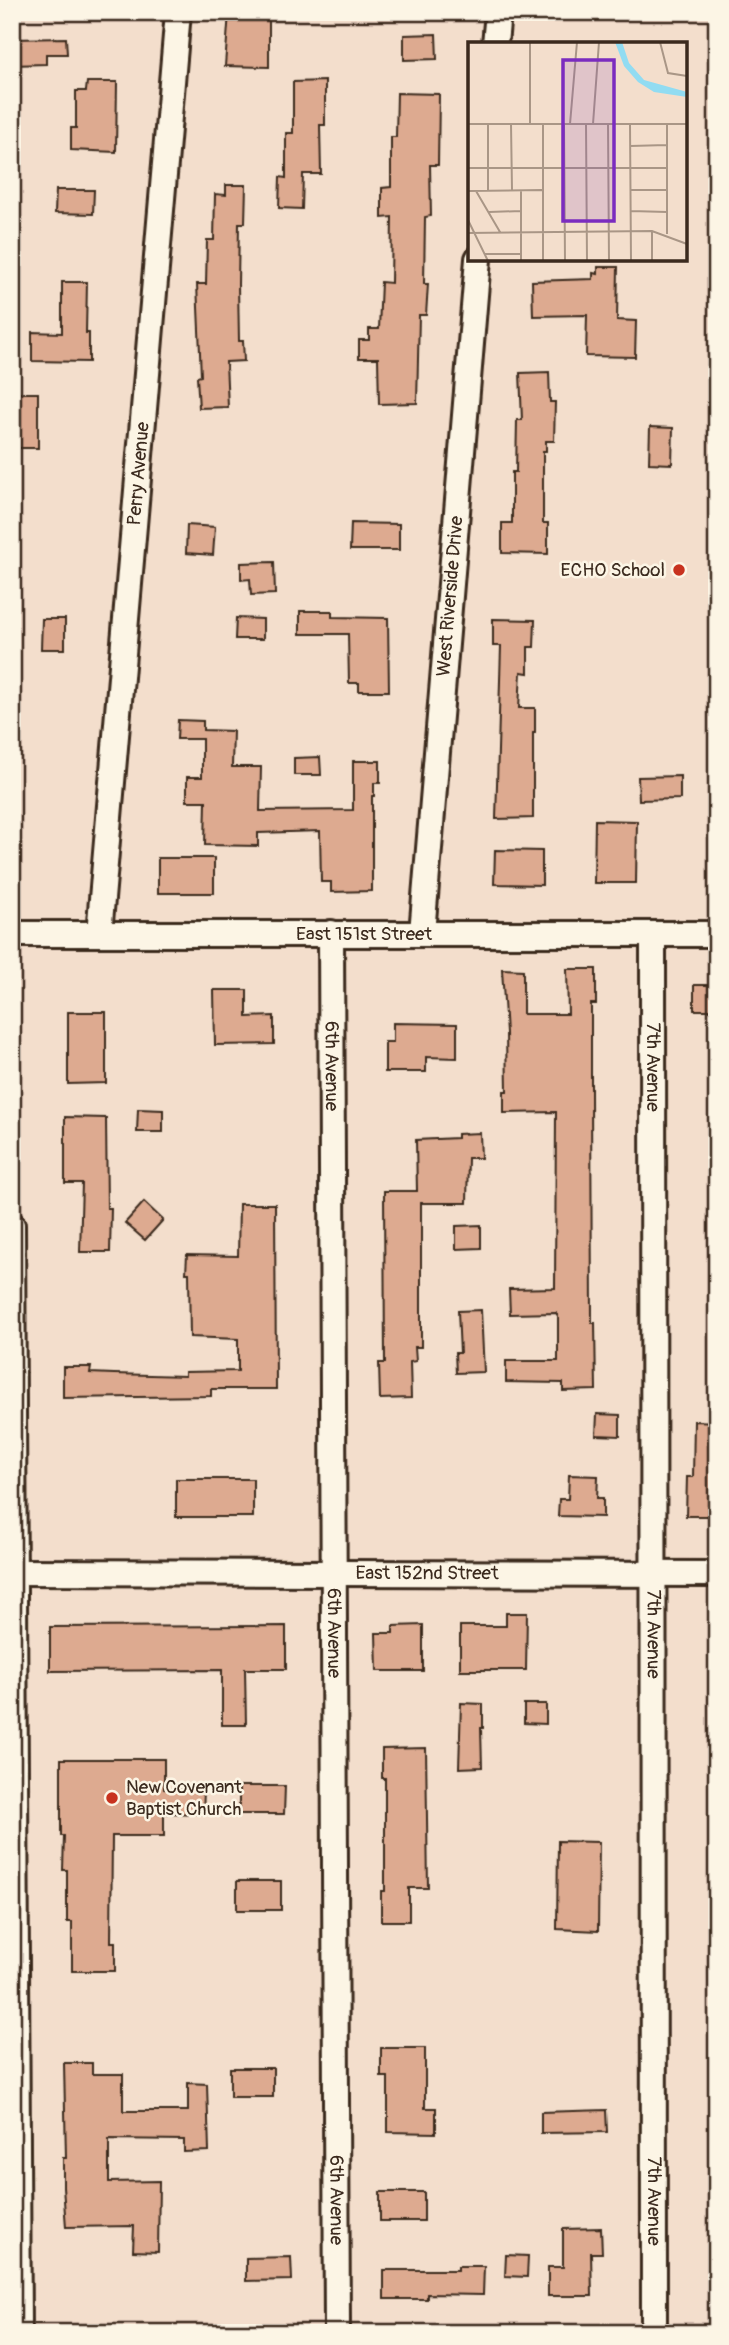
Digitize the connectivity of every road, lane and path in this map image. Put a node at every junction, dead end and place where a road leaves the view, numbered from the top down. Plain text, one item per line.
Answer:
1 (178, 12) edge
2 (498, 12) edge
3 (495, 42) edge
4 (478, 261) edge
5 (331, 933) junction
6 (422, 933) junction
7 (12, 934) edge
8 (99, 934) junction
9 (653, 934) junction
10 (717, 934) edge
11 (12, 1225) edge
12 (13, 1572) edge
13 (334, 1573) junction
14 (653, 1573) junction
15 (717, 1574) edge
16 (18, 2333) edge
17 (337, 2333) edge
18 (654, 2333) edge

1 - 8 street, Perry Avenue
2 - 3 street
4 - 6 street, West Riverside Drive
5 - 6 street, East 151st Street
5 - 8 street, East 151st Street
5 - 13 street, 6th Avenue
6 - 9 street, East 151st Street
7 - 8 street, East 151st Street
9 - 10 street, East 151st Street
9 - 14 street, 7th Avenue
11 - 12 street
12 - 13 street, East 152nd Street
12 - 16 street
13 - 14 street, East 152nd Street
13 - 17 street, 6th Avenue
14 - 15 street, East 152nd Street
14 - 18 street, 7th Avenue

